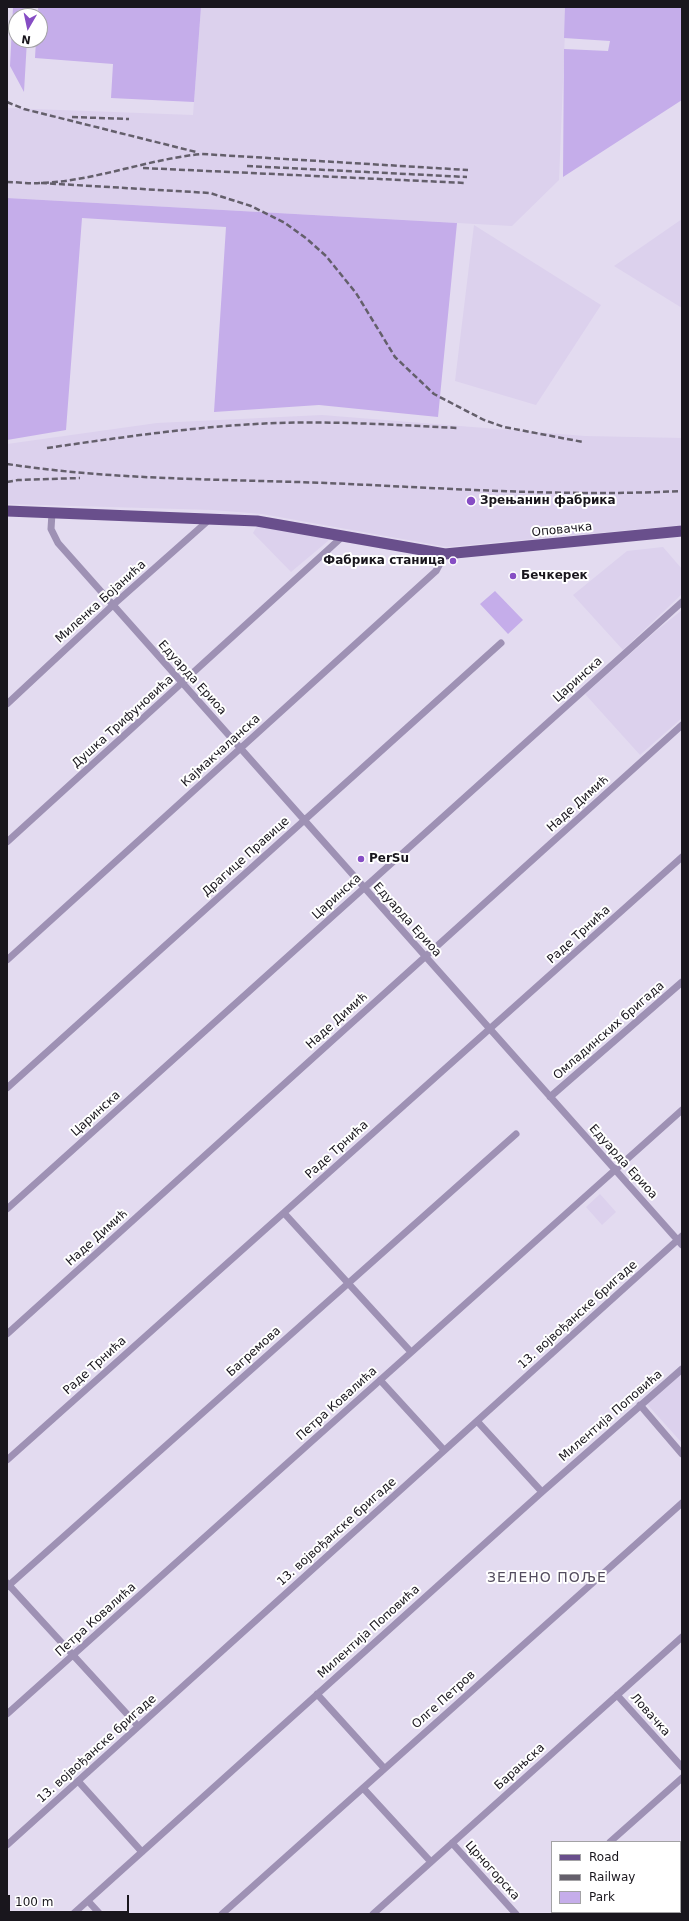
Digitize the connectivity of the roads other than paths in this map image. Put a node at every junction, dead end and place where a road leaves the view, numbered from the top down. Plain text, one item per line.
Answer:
1 (7, 511) edge
2 (52, 513) junction
3 (210, 519) junction
4 (682, 531) edge
5 (342, 537) junction
6 (445, 554) junction
7 (682, 602) edge
8 (113, 605) junction
9 (501, 643) dead end
10 (182, 683) junction
11 (7, 704) edge
12 (682, 725) edge
13 (240, 748) junction
14 (304, 820) junction
15 (7, 842) edge
16 (682, 857) edge
17 (364, 888) junction
18 (425, 956) junction
19 (7, 960) edge
20 (682, 982) edge
21 (490, 1029) junction
22 (7, 1088) edge
23 (550, 1097) junction
24 (682, 1110) edge
25 (516, 1134) dead end
26 (615, 1170) junction
27 (7, 1209) edge
28 (284, 1213) junction
29 (681, 1241) edge
30 (348, 1284) junction
31 (7, 1334) edge
32 (411, 1352) junction
33 (682, 1369) edge
34 (380, 1380) junction
35 (640, 1405) junction
36 (477, 1421) junction
37 (444, 1450) junction
38 (682, 1454) edge
39 (7, 1460) edge
40 (542, 1492) junction
41 (682, 1503) edge
42 (8, 1585) edge
43 (682, 1637) edge
44 (73, 1655) junction
45 (317, 1694) junction
46 (617, 1695) junction
47 (7, 1714) edge
48 (138, 1726) junction
49 (682, 1767) edge
50 (384, 1768) junction
51 (682, 1778) edge
52 (78, 1781) junction
53 (363, 1788) junction
54 (611, 1841) edge
55 (452, 1843) junction
56 (7, 1845) edge
57 (142, 1852) junction
58 (431, 1862) junction
59 (88, 1901) junction
60 (73, 1914) edge
61 (100, 1914) edge
62 (222, 1914) edge
63 (373, 1914) edge
64 (516, 1914) edge

1 - 2 main road, Оповачка
2 - 3 main road, Оповачка
2 - 8 street, Едуарда Ериоа
3 - 5 main road, Оповачка
3 - 8 street, Миленка Бојанића
4 - 6 main road, Оповачка
5 - 6 main road, Оповачка
5 - 10 street, Душка Трифуновића
6 - 13 street, Кајмакчаланска
7 - 17 street, Царинска
8 - 10 street, Едуарда Ериоа
8 - 11 street, Миленка Бојанића
9 - 14 street, Драгице Правице
10 - 13 street, Едуарда Ериоа
10 - 15 street, Душка Трифуновића
12 - 18 street, Наде Димић
13 - 14 street, Едуарда Ериоа
13 - 19 street, Кајмакчаланска
14 - 17 street, Едуарда Ериоа
14 - 22 street, Драгице Правице
16 - 21 street, Раде Трнића
17 - 18 street, Едуарда Ериоа
17 - 27 street, Царинска
18 - 21 street, Едуарда Ериоа
18 - 31 street, Наде Димић
20 - 23 street, Омладинских бригада
21 - 23 street, Едуарда Ериоа
21 - 28 street, Раде Трнића
23 - 26 street, Едуарда Ериоа
24 - 26 street, Петра Ковалића
25 - 30 street, Багремова
26 - 29 street, Едуарда Ериоа
26 - 32 street, Петра Ковалића
28 - 30 street
28 - 39 street, Раде Трнића
29 - 36 street, 13. војвођанске бригаде
30 - 32 street
30 - 42 street, Багремова
32 - 34 street, Петра Ковалића
33 - 35 street, Милентија Поповића
34 - 37 street
34 - 44 street, Петра Ковалића
35 - 38 street
35 - 40 street, Милентија Поповића
36 - 37 street, 13. војвођанске бригаде
36 - 40 street
37 - 48 street, 13. војвођанске бригаде
40 - 45 street, Милентија Поповића
41 - 50 street, Олге Петров
42 - 44 street
43 - 46 street, Барањска
44 - 47 street, Петра Ковалића
44 - 48 street
45 - 50 street
45 - 57 street, Милентија Поповића
46 - 49 street, Ловачка
46 - 55 street, Барањска
48 - 52 street, 13. војвођанске бригаде
50 - 53 street, Олге Петров
51 - 54 street
52 - 56 street, 13. војвођанске бригаде
52 - 57 street
53 - 58 street
53 - 62 street, Олге Петров
55 - 58 street, Барањска
55 - 64 street, Црногорска
57 - 59 street, Милентија Поповића
58 - 63 street, Барањска
59 - 60 street, Милентија Поповића
59 - 61 street

